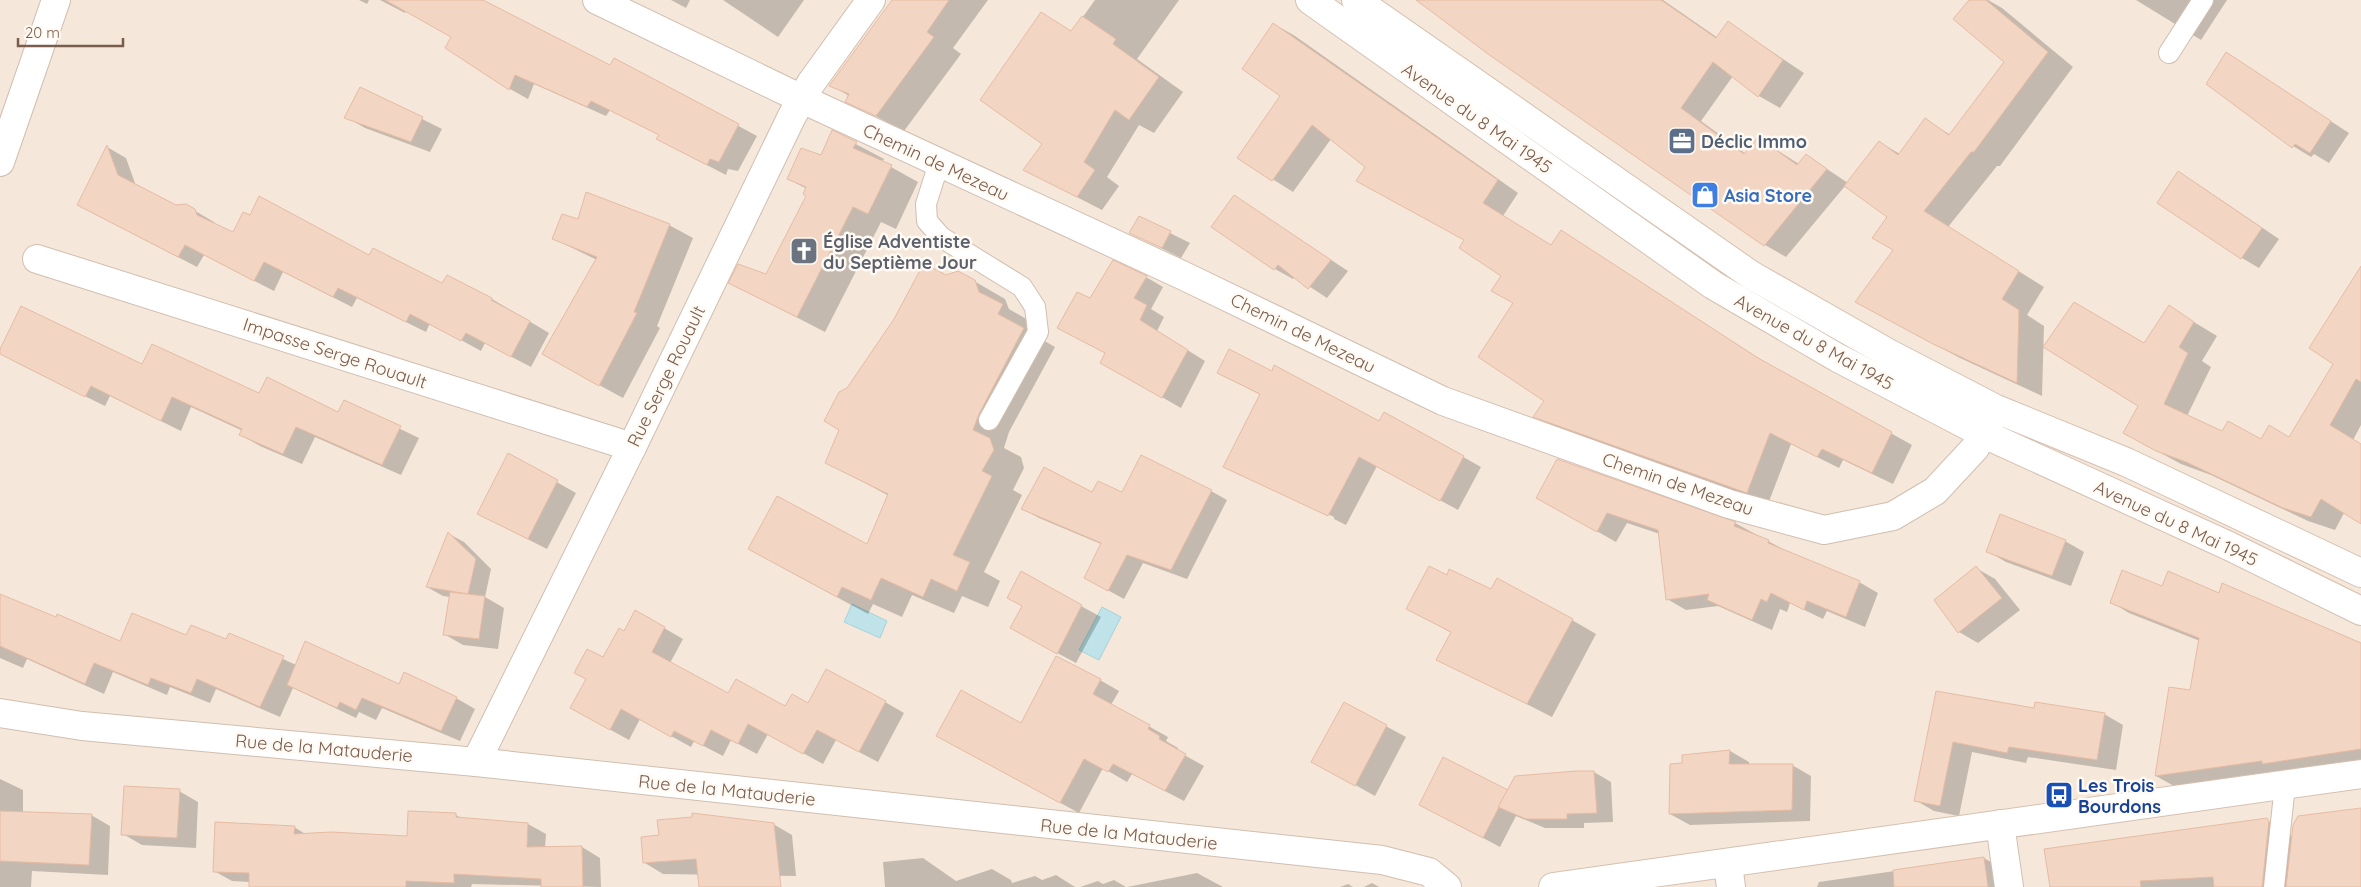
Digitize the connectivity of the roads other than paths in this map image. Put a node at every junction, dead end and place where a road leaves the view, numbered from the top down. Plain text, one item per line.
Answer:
1 (56, 0) edge
2 (597, 0) edge
3 (871, 0) edge
4 (1310, 0) edge
5 (1356, 0) edge
6 (2202, 0) edge
7 (2169, 53) dead end
8 (802, 99) junction
9 (0, 162) edge
10 (939, 163) junction
11 (37, 259) dead end
12 (1996, 409) junction
13 (989, 420) dead end
14 (1984, 434) junction
15 (632, 447) junction
16 (2361, 572) edge
17 (2361, 611) edge
18 (0, 714) edge
19 (476, 762) junction
20 (2361, 774) edge
21 (2285, 784) junction
22 (2000, 824) junction
23 (1730, 875) edge
24 (1447, 887) edge
25 (1553, 887) edge
26 (2009, 887) edge
27 (2274, 887) edge

1 - 9 street
2 - 8 street, Chemin de Mezeau
3 - 8 street, Rue Serge Rouault
4 - 14 street, Avenue du 8 Mai 1945
5 - 12 street, Avenue du 8 Mai 1945
6 - 7 lane
8 - 10 street, Chemin de Mezeau
8 - 15 street, Rue Serge Rouault
10 - 13 lane
10 - 14 street, Chemin de Mezeau
11 - 15 street, Impasse Serge Rouault
12 - 14 street, Chemin de Mezeau
12 - 16 street, Avenue du 8 Mai 1945
14 - 17 street, Avenue du 8 Mai 1945
15 - 19 street, Rue Serge Rouault
18 - 19 street, Rue de la Matauderie
19 - 24 street, Rue de la Matauderie
20 - 21 street
21 - 22 street
21 - 27 lane
22 - 23 street
22 - 26 street
23 - 25 street

